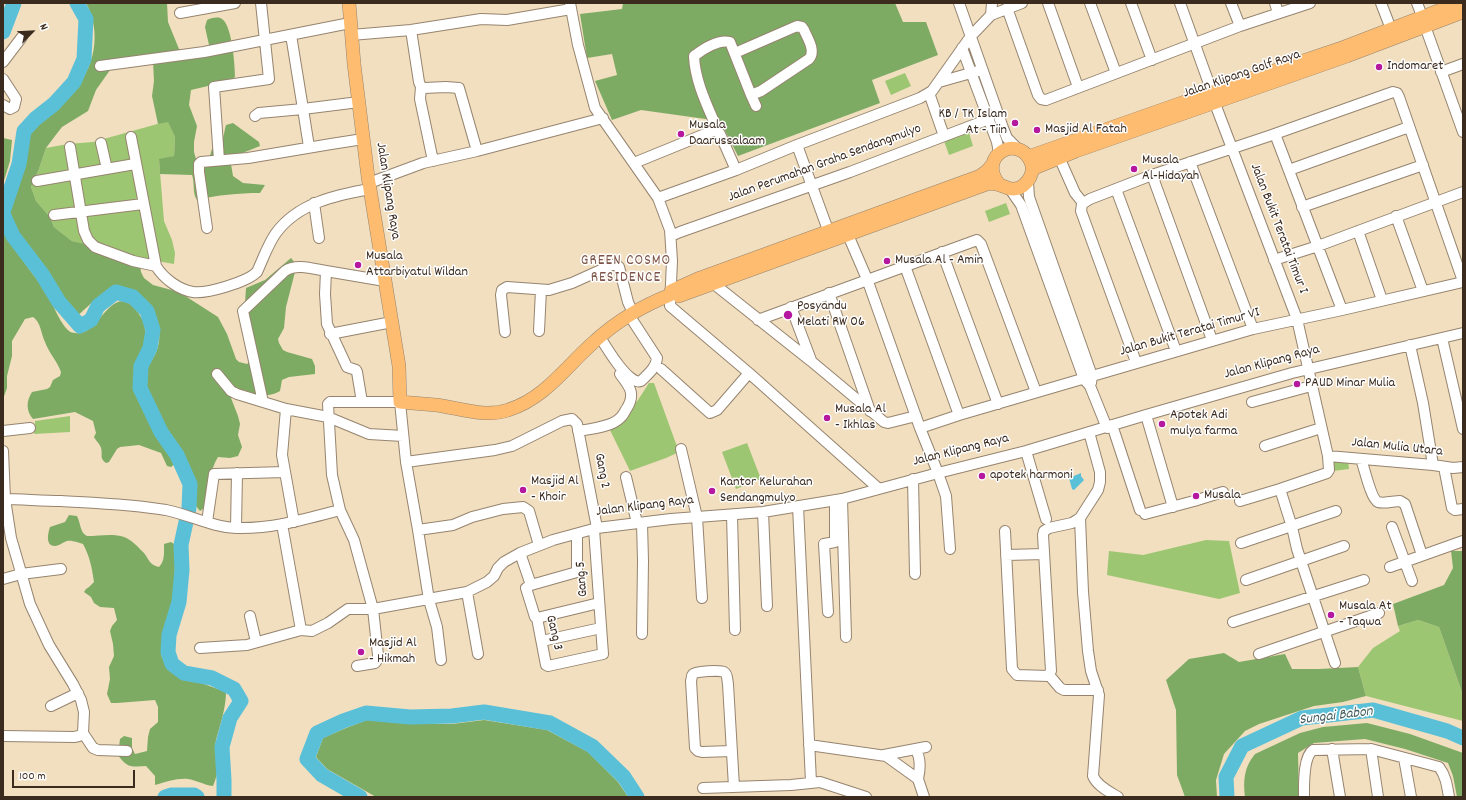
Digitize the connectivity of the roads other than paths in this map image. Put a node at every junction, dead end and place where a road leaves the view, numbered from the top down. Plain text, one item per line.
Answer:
1 (235, 3) edge
2 (261, 3) edge
3 (349, 3) edge
4 (959, 3) edge
5 (992, 3) edge
6 (1022, 3) edge
7 (1048, 3) edge
8 (1090, 3) edge
9 (1131, 3) edge
10 (1180, 3) edge
11 (1232, 3) edge
12 (1275, 3) edge
13 (1310, 3) edge
14 (1381, 3) edge
15 (1417, 3) edge
16 (1459, 3) edge
17 (570, 6) edge
18 (1007, 8) junction
19 (1463, 12) edge
20 (180, 13) dead end
21 (1278, 14) junction
22 (991, 15) junction
23 (1423, 21) junction
24 (1240, 26) junction
25 (351, 29) junction
26 (411, 30) junction
27 (291, 35) junction
28 (1384, 35) junction
29 (971, 36) junction
30 (22, 37) dead end
31 (264, 41) junction
32 (1195, 42) junction
33 (962, 48) junction
34 (735, 53) junction
35 (1152, 60) junction
36 (3, 62) edge
37 (1463, 64) edge
38 (100, 66) dead end
39 (983, 70) junction
40 (1441, 72) junction
41 (972, 73) junction
42 (1116, 73) junction
43 (3, 79) edge
44 (939, 82) junction
45 (421, 87) junction
46 (1078, 87) junction
47 (929, 93) junction
48 (751, 96) junction
49 (1213, 97) junction
50 (359, 102) junction
51 (3, 105) edge
52 (756, 106) dead end
53 (303, 109) junction
54 (1170, 112) junction
55 (255, 116) dead end
56 (603, 118) junction
57 (989, 119) junction
58 (1409, 127) junction
59 (718, 131) junction
60 (1463, 132) edge
61 (1275, 134) junction
62 (944, 136) junction
63 (131, 137) dead end
64 (363, 139) junction
65 (101, 143) dead end
66 (797, 145) junction
67 (70, 147) dead end
68 (308, 147) junction
69 (1232, 148) junction
70 (477, 151) junction
71 (1023, 153) junction
72 (1059, 157) junction
73 (995, 159) junction
74 (219, 160) junction
75 (433, 161) junction
76 (1190, 162) junction
77 (634, 163) junction
78 (135, 164) junction
79 (1423, 165) junction
80 (107, 169) junction
81 (1032, 169) junction
82 (736, 170) junction
83 (1289, 170) junction
84 (75, 175) junction
85 (1152, 175) junction
86 (37, 181) dead end
87 (1028, 182) junction
88 (369, 186) junction
89 (811, 186) junction
90 (1004, 186) junction
91 (1116, 189) junction
92 (1463, 192) edge
93 (658, 198) junction
94 (1436, 202) junction
95 (314, 203) junction
96 (143, 204) junction
97 (1082, 205) junction
98 (1302, 207) junction
99 (80, 211) junction
100 (54, 215) dead end
101 (1396, 216) junction
102 (207, 228) dead end
103 (828, 230) junction
104 (846, 230) junction
105 (1358, 231) junction
106 (671, 236) junction
107 (319, 238) dead end
108 (1318, 246) junction
109 (942, 252) junction
110 (1274, 260) junction
111 (156, 266) junction
112 (905, 266) junction
113 (326, 271) junction
114 (733, 271) junction
115 (867, 279) junction
116 (385, 281) junction
117 (1463, 282) edge
118 (714, 284) junction
119 (541, 290) junction
120 (1423, 291) junction
121 (829, 294) junction
122 (670, 295) junction
123 (1382, 300) junction
124 (792, 307) junction
125 (1342, 310) junction
126 (631, 314) junction
127 (758, 320) junction
128 (1297, 320) junction
129 (392, 322) junction
130 (1252, 329) junction
131 (539, 330) dead end
132 (505, 332) dead end
133 (1463, 333) edge
134 (330, 334) junction
135 (1442, 338) junction
136 (597, 339) junction
137 (1212, 340) junction
138 (1410, 345) junction
139 (1176, 351) junction
140 (811, 361) junction
141 (1136, 362) junction
142 (661, 369) dead end
143 (1309, 369) junction
144 (749, 373) junction
145 (217, 374) dead end
146 (1089, 380) junction
147 (1311, 386) junction
148 (1036, 392) junction
149 (263, 402) junction
150 (362, 402) junction
151 (400, 402) junction
152 (1252, 402) dead end
153 (998, 404) junction
154 (286, 408) junction
155 (870, 411) junction
156 (959, 415) junction
157 (1146, 415) junction
158 (916, 416) junction
159 (328, 417) junction
160 (1109, 426) junction
161 (30, 428) dead end
162 (920, 428) junction
163 (1321, 428) junction
164 (1463, 429) edge
165 (3, 431) edge
166 (578, 431) junction
167 (1089, 432) junction
168 (402, 436) junction
169 (1265, 446) dead end
170 (681, 449) dead end
171 (3, 451) edge
172 (1026, 451) junction
173 (1328, 456) junction
174 (1361, 459) junction
175 (406, 462) junction
176 (1433, 465) junction
177 (1444, 467) junction
178 (1463, 467) edge
179 (285, 472) junction
180 (237, 473) junction
181 (938, 473) junction
182 (626, 477) dead end
183 (913, 479) junction
184 (879, 489) junction
185 (1280, 489) junction
186 (1223, 492) dead end
187 (4, 499) edge
188 (839, 499) junction
189 (1240, 501) dead end
190 (798, 506) junction
191 (1173, 507) junction
192 (1463, 509) edge
193 (340, 510) junction
194 (1336, 511) dead end
195 (763, 512) junction
196 (732, 515) junction
197 (697, 517) junction
198 (1080, 518) junction
199 (1046, 519) dead end
200 (207, 522) junction
201 (294, 522) junction
202 (639, 523) junction
203 (282, 524) junction
204 (1292, 527) junction
205 (1392, 527) dead end
206 (236, 528) junction
207 (596, 528) junction
208 (418, 530) junction
209 (1005, 531) dead end
210 (577, 534) junction
211 (1463, 541) edge
212 (1241, 543) dead end
213 (539, 545) junction
214 (1344, 546) dead end
215 (950, 549) dead end
216 (520, 553) junction
217 (1044, 554) junction
218 (1006, 555) junction
219 (1422, 555) junction
220 (1301, 562) junction
221 (1404, 562) junction
222 (1390, 567) dead end
223 (61, 569) dead end
224 (21, 574) junction
225 (915, 574) dead end
226 (3, 579) edge
227 (1246, 580) dead end
228 (1364, 580) dead end
229 (1412, 582) dead end
230 (531, 585) junction
231 (467, 592) junction
232 (1313, 597) junction
233 (702, 598) dead end
234 (429, 600) junction
235 (599, 603) junction
236 (767, 606) dead end
237 (373, 609) junction
238 (828, 612) dead end
239 (1378, 613) dead end
240 (250, 616) dead end
241 (537, 618) junction
242 (1233, 622) dead end
243 (601, 628) junction
244 (301, 630) junction
245 (735, 630) dead end
246 (1324, 631) junction
247 (642, 634) dead end
248 (846, 637) dead end
249 (542, 641) junction
250 (256, 642) junction
251 (200, 648) dead end
252 (478, 654) dead end
253 (1259, 654) dead end
254 (441, 660) dead end
255 (1335, 663) dead end
256 (357, 666) dead end
257 (1049, 675) junction
258 (1098, 690) junction
259 (78, 693) junction
260 (50, 706) dead end
261 (83, 733) junction
262 (3, 736) edge
263 (809, 745) junction
264 (926, 747) dead end
265 (1332, 748) junction
266 (915, 749) junction
267 (1370, 749) junction
268 (127, 751) dead end
269 (732, 751) junction
270 (884, 755) junction
271 (1404, 758) junction
272 (918, 779) junction
273 (811, 782) junction
274 (734, 787) junction
275 (703, 788) dead end
276 (866, 797) edge
277 (924, 797) edge
278 (1118, 797) edge
279 (1304, 797) edge
280 (1340, 797) edge
281 (1378, 797) edge
282 (1411, 797) edge
283 (1448, 797) edge

1 - 20 street
2 - 31 street
3 - 25 main road, Jalan Klipang Raya
4 - 29 street
5 - 22 street
6 - 18 street
7 - 46 street
8 - 42 street
9 - 35 street
10 - 32 street, Jalan Bukit Teratai Timur I
11 - 24 street
12 - 21 street
13 - 21 street
14 - 28 street
15 - 23 street
16 - 23 main road, Jalan Klipang Golf Raya
17 - 26 street
17 - 56 street
18 - 22 street
18 - 46 street
19 - 23 main road, Jalan Klipang Golf Raya
21 - 24 street
22 - 29 street, Jalan Perumahan Graha Sendangmulyo
23 - 28 main road, Jalan Klipang Golf Raya
23 - 40 street
24 - 32 street
25 - 26 street
25 - 27 street
25 - 50 main road, Jalan Klipang Raya
26 - 45 street
27 - 31 street
27 - 53 street
28 - 49 main road, Jalan Klipang Golf Raya
29 - 33 street, Jalan Perumahan Graha Sendangmulyo
29 - 39 street
30 - 36 street
31 - 38 street
31 - 74 street
32 - 35 street
32 - 49 street, Jalan Bukit Teratai Timur I
33 - 41 street
33 - 44 street, Jalan Perumahan Graha Sendangmulyo
34 - 48 street
34 - 48 street
34 - 59 street, Jalan Perumahan Graha Sendangmulyo
35 - 42 street
37 - 40 street
39 - 41 street
39 - 71 street
40 - 60 street
41 - 44 street
41 - 57 street
42 - 46 street
43 - 51 street
44 - 47 street, Jalan Perumahan Graha Sendangmulyo
45 - 70 street
45 - 75 street
47 - 62 street
47 - 66 street, Jalan Perumahan Graha Sendangmulyo
48 - 52 street
49 - 54 main road, Jalan Klipang Golf Raya
49 - 69 street, Jalan Bukit Teratai Timur I
50 - 53 street
50 - 64 main road, Jalan Klipang Raya
53 - 55 street
53 - 68 street
54 - 71 main road, Jalan Klipang Golf Raya
54 - 72 main road, Jalan Klipang Golf Raya
56 - 70 street
56 - 77 street
57 - 62 street, Jalan Perumahan Graha Sendangmulyo
57 - 73 street
58 - 61 street
58 - 79 street
58 - 83 street
59 - 77 street
59 - 82 street, Jalan Perumahan Graha Sendangmulyo
61 - 69 street
61 - 83 street
62 - 89 street, Jalan Perumahan Graha Sendangmulyo
63 - 78 street
64 - 68 street
64 - 88 main road, Jalan Klipang Raya
65 - 80 street
66 - 82 street, Jalan Perumahan Graha Sendangmulyo
66 - 89 street
67 - 84 street
68 - 74 street
69 - 76 street
69 - 110 street, Jalan Bukit Teratai Timur I
70 - 75 street
71 - 73 main road
71 - 81 main road
72 - 81 main road, Jalan Klipang Golf Raya
72 - 97 street
73 - 90 main road
73 - 104 main road
74 - 102 street
75 - 88 street
76 - 85 street
76 - 130 street
77 - 93 street
78 - 80 street
78 - 96 street
79 - 94 street
79 - 98 street
80 - 84 street
81 - 87 main road
82 - 93 street, Jalan Perumahan Graha Sendangmulyo
83 - 98 street
84 - 86 street
84 - 99 street
85 - 91 street
85 - 137 street
87 - 90 main road
87 - 146 street
88 - 95 street
88 - 116 main road, Jalan Klipang Raya
89 - 103 street
89 - 106 street, Jalan Perumahan Graha Sendangmulyo
90 - 104 main road
90 - 146 street
91 - 97 street
91 - 139 street
92 - 94 street
93 - 106 street
94 - 101 street
94 - 117 street
95 - 107 street
95 - 111 street
96 - 99 street
96 - 111 street
97 - 141 street
98 - 108 street
99 - 100 street
99 - 111 street
101 - 105 street
101 - 120 street
103 - 104 main road
103 - 114 main road
104 - 114 main road
104 - 115 street
105 - 108 street
105 - 123 street
106 - 122 street
108 - 110 street
108 - 125 street
109 - 112 street
109 - 148 street
109 - 153 street
110 - 128 street, Jalan Bukit Teratai Timur I
112 - 115 street
112 - 156 street
113 - 116 street
113 - 134 street
113 - 149 street
114 - 118 main road
114 - 122 main road
115 - 121 street
115 - 158 street
116 - 129 main road, Jalan Klipang Raya
117 - 120 street, Jalan Bukit Teratai Timur VI
118 - 122 main road
118 - 127 street
119 - 126 street
119 - 131 street
119 - 132 street
120 - 123 street, Jalan Bukit Teratai Timur VI
121 - 124 street
121 - 155 street
122 - 126 main road
122 - 144 street
123 - 125 street, Jalan Bukit Teratai Timur VI
124 - 127 street
124 - 140 street
125 - 128 street, Jalan Bukit Teratai Timur VI
126 - 136 main road
126 - 136 street
127 - 140 street
128 - 130 street, Jalan Bukit Teratai Timur VI
128 - 143 street, Jalan Bukit Teratai Timur I
129 - 134 street
129 - 151 main road, Jalan Klipang Raya
130 - 137 street, Jalan Bukit Teratai Timur VI
133 - 135 street, Jalan Klipang Raya
134 - 150 street
135 - 138 street, Jalan Klipang Raya
135 - 164 street
136 - 151 main road
136 - 166 street
137 - 139 street, Jalan Bukit Teratai Timur VI
138 - 143 street, Jalan Klipang Raya
138 - 176 street
139 - 141 street, Jalan Bukit Teratai Timur VI
140 - 155 street
141 - 146 street, Jalan Bukit Teratai Timur VI
142 - 144 street
143 - 147 street, Jalan Bukit Teratai Timur I
143 - 157 street, Jalan Klipang Raya
144 - 184 street
145 - 149 street
146 - 148 street, Jalan Bukit Teratai Timur VI
146 - 160 street
147 - 152 street
147 - 163 street, Jalan Bukit Teratai Timur I
148 - 153 street, Jalan Bukit Teratai Timur VI
149 - 154 street
150 - 151 street
150 - 159 street
151 - 168 street, Jalan Klipang Raya
153 - 156 street, Jalan Bukit Teratai Timur VI
154 - 159 street
154 - 179 street
155 - 158 street
156 - 162 street, Jalan Bukit Teratai Timur VI
157 - 160 street, Jalan Klipang Raya
157 - 191 street
158 - 162 street
159 - 168 street
159 - 193 street
160 - 167 street, Jalan Klipang Raya
160 - 191 street
161 - 165 street
162 - 181 street
163 - 169 street
163 - 173 street, Jalan Bukit Teratai Timur I
166 - 175 street, Gang 2
166 - 207 street, Gang 2
167 - 172 street, Jalan Klipang Raya
167 - 198 street
168 - 175 street, Jalan Klipang Raya
170 - 197 street
171 - 187 street
172 - 181 street, Jalan Klipang Raya
172 - 199 street
173 - 174 street, Jalan Mulia Utara
173 - 185 street, Jalan Bukit Teratai Timur I
174 - 176 street, Jalan Mulia Utara
174 - 219 street
175 - 208 street, Jalan Klipang Raya
176 - 177 street, Jalan Mulia Utara
177 - 178 street, Jalan Mulia Utara
177 - 192 street
179 - 180 street
179 - 201 street
180 - 200 street
180 - 206 street
181 - 183 street, Jalan Klipang Raya
181 - 215 street
182 - 202 street
183 - 184 street, Jalan Klipang Raya
183 - 225 street
184 - 188 street, Jalan Klipang Raya
185 - 189 street
185 - 204 street
186 - 191 street
187 - 200 street
187 - 224 street
188 - 190 street, Jalan Klipang Raya
188 - 238 street
188 - 248 street
190 - 195 street, Jalan Klipang Raya
190 - 263 street
193 - 201 street
193 - 237 street
194 - 204 street
195 - 196 street, Jalan Klipang Raya
195 - 236 street
196 - 197 street, Jalan Klipang Raya
196 - 245 street
197 - 202 street, Jalan Klipang Raya
197 - 233 street
198 - 217 street
198 - 258 street
200 - 206 street
201 - 203 street
202 - 207 street, Jalan Klipang Raya
202 - 247 street
203 - 206 street
203 - 244 street
204 - 212 street
204 - 220 street
205 - 221 street
207 - 210 street, Jalan Klipang Raya
207 - 235 street, Gang 5
208 - 213 street
208 - 234 street, Jalan Klipang Raya
209 - 218 street
210 - 213 street, Jalan Klipang Raya
210 - 230 street
211 - 219 street
213 - 216 street, Jalan Klipang Raya
214 - 220 street
216 - 230 street, Gang 3
216 - 231 street, Jalan Klipang Raya
217 - 218 street
217 - 257 street
218 - 257 street
219 - 221 street
220 - 227 street
220 - 232 street
221 - 222 street
221 - 229 street
223 - 224 street
224 - 226 street
224 - 259 street
228 - 232 street
230 - 241 street, Gang 3
231 - 234 street, Jalan Klipang Raya
231 - 252 street
232 - 242 street
232 - 246 street
234 - 237 street
234 - 254 street
235 - 241 street
235 - 243 street, Gang 5
237 - 244 street
237 - 256 street
239 - 246 street
240 - 250 street
241 - 249 street, Gang 3
243 - 249 street
243 - 249 street, Gang 3
244 - 250 street
246 - 253 street
246 - 255 street
250 - 251 street
257 - 258 street
258 - 278 street
259 - 260 street
259 - 261 street
261 - 262 street
261 - 268 street
263 - 270 street
263 - 273 street
264 - 266 street
265 - 267 street
265 - 279 street
265 - 280 street
266 - 270 street
266 - 272 street
267 - 271 street
267 - 281 street
269 - 269 street
269 - 274 street
270 - 272 street
271 - 282 street
271 - 283 street
272 - 277 street
273 - 274 street
273 - 276 street
274 - 275 street

